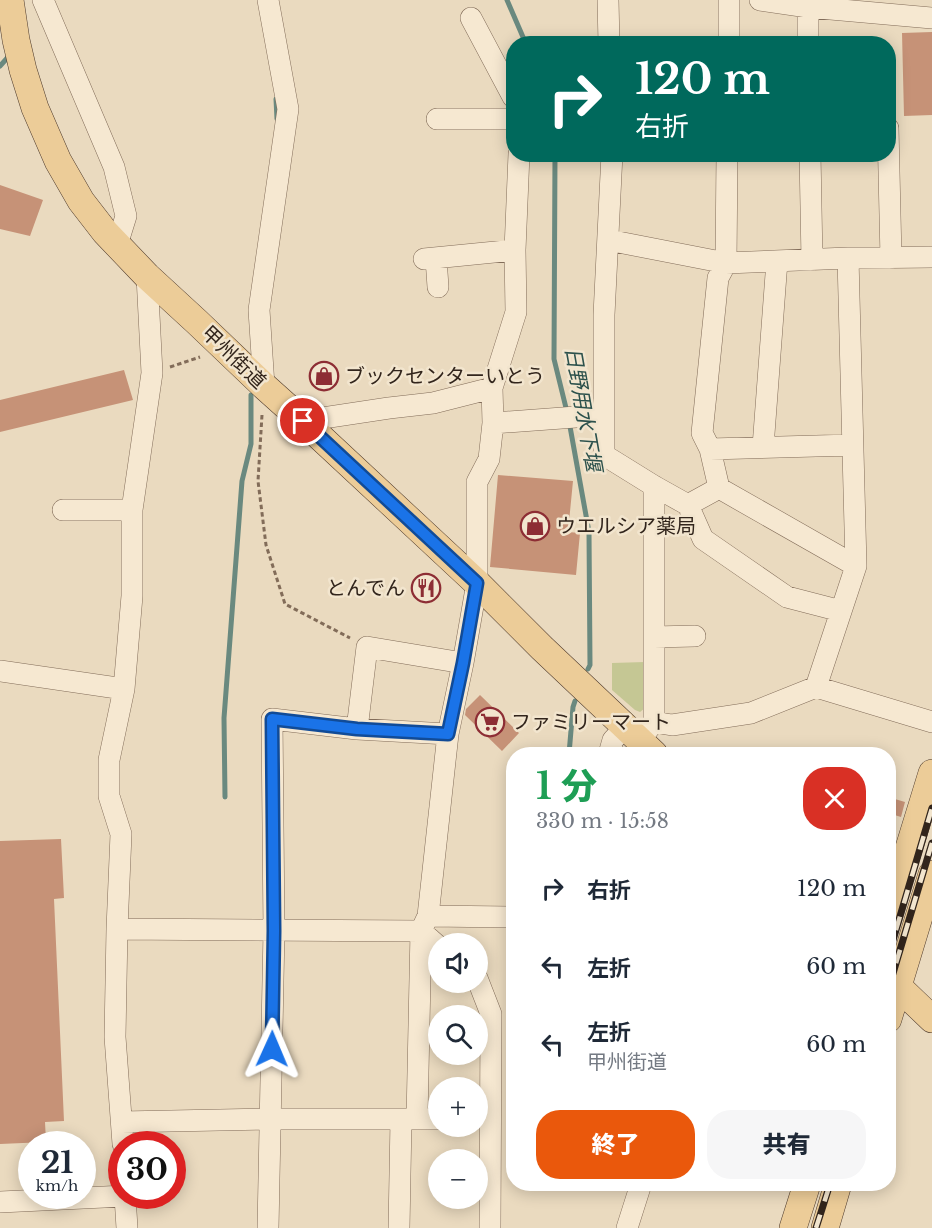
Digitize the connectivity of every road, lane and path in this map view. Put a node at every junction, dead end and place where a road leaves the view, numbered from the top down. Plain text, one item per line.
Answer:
1 (10, 0) edge
2 (43, 0) edge
3 (268, 0) edge
4 (608, 0) edge
5 (729, 0) edge
6 (760, 0) edge
7 (808, 7) junction
8 (471, 18) dead end
9 (932, 18) edge
10 (609, 36) edge
11 (729, 36) edge
12 (808, 36) edge
13 (506, 84) edge
14 (437, 119) dead end
15 (506, 119) edge
16 (519, 162) edge
17 (612, 162) edge
18 (727, 162) edge
19 (810, 162) edge
20 (889, 162) edge
21 (608, 240) junction
22 (117, 245) junction
23 (515, 250) junction
24 (932, 257) edge
25 (848, 258) junction
26 (891, 258) junction
27 (812, 260) junction
28 (777, 261) junction
29 (726, 263) junction
30 (147, 276) junction
31 (438, 287) dead end
32 (225, 348) junction
33 (152, 373) junction
34 (264, 387) junction
35 (492, 388) junction
36 (603, 415) junction
37 (303, 421) junction
38 (493, 423) junction
39 (852, 445) junction
40 (763, 447) junction
41 (710, 449) junction
42 (654, 486) junction
43 (719, 489) junction
44 (688, 505) junction
45 (63, 510) dead end
46 (132, 510) junction
47 (856, 566) junction
48 (477, 583) junction
49 (842, 611) junction
50 (695, 636) dead end
51 (654, 637) junction
52 (367, 647) junction
53 (463, 663) junction
54 (0, 671) edge
55 (816, 687) junction
56 (124, 689) junction
57 (932, 722) edge
58 (357, 729) junction
59 (448, 734) junction
60 (643, 736) edge
61 (611, 747) edge
62 (932, 773) edge
63 (932, 874) edge
64 (896, 890) edge
65 (506, 918) edge
66 (424, 924) junction
67 (117, 929) junction
68 (274, 931) junction
69 (430, 933) edge
70 (896, 974) edge
71 (896, 985) edge
72 (483, 993) edge
73 (932, 1019) edge
74 (487, 1077) edge
75 (270, 1119) junction
76 (409, 1119) junction
77 (428, 1119) edge
78 (122, 1122) junction
79 (122, 1131) edge
80 (485, 1137) edge
81 (639, 1191) edge
82 (805, 1191) edge
83 (836, 1191) edge
84 (108, 1197) edge
85 (0, 1202) edge
86 (126, 1209) edge
87 (127, 1228) edge
88 (268, 1228) edge
89 (399, 1228) edge
90 (490, 1228) edge
91 (627, 1228) edge
92 (793, 1228) edge
93 (825, 1228) edge

1 - 22 main road, 甲州街道
2 - 22 street
3 - 34 street
4 - 10 street
5 - 11 street
6 - 7 street
7 - 9 street
7 - 12 street
8 - 13 street
14 - 15 street
16 - 23 street
17 - 21 street
18 - 29 street
19 - 27 street
20 - 26 street
21 - 29 street
21 - 36 street
22 - 30 main road, 甲州街道
23 - 31 street
23 - 35 street
24 - 26 street
25 - 26 street
25 - 27 street
25 - 39 street
27 - 28 street
28 - 29 street
28 - 40 street
29 - 41 street
30 - 32 main road, 甲州街道
30 - 33 street
32 - 33 path
32 - 34 main road, 甲州街道
33 - 46 street
34 - 37 main road, 甲州街道
34 - 52 path
35 - 37 street
35 - 38 street
36 - 38 street
36 - 42 street
37 - 48 main road, 甲州街道
38 - 48 street
39 - 40 street
39 - 47 street
40 - 41 street
41 - 43 street
42 - 44 street
42 - 51 street
43 - 44 street
43 - 47 street
44 - 49 street
45 - 46 street
46 - 56 street
47 - 49 street
48 - 53 street
48 - 60 main road, 甲州街道
49 - 55 street
50 - 51 street
51 - 60 street
52 - 53 street
52 - 58 street
53 - 59 street
54 - 56 street
55 - 57 street
55 - 60 street
56 - 67 street
58 - 59 street
58 - 68 street
59 - 66 street
60 - 61 street
62 - 64 main road
63 - 70 main road
65 - 66 street
66 - 68 street
66 - 69 street
66 - 76 street
67 - 68 street
67 - 78 street
68 - 75 street
71 - 73 main road
72 - 74 street
75 - 76 street
75 - 78 street
75 - 88 street
76 - 77 street
76 - 89 street
78 - 79 street
80 - 90 street
81 - 91 street
82 - 92 main road
83 - 93 main road
84 - 85 street
86 - 87 street

